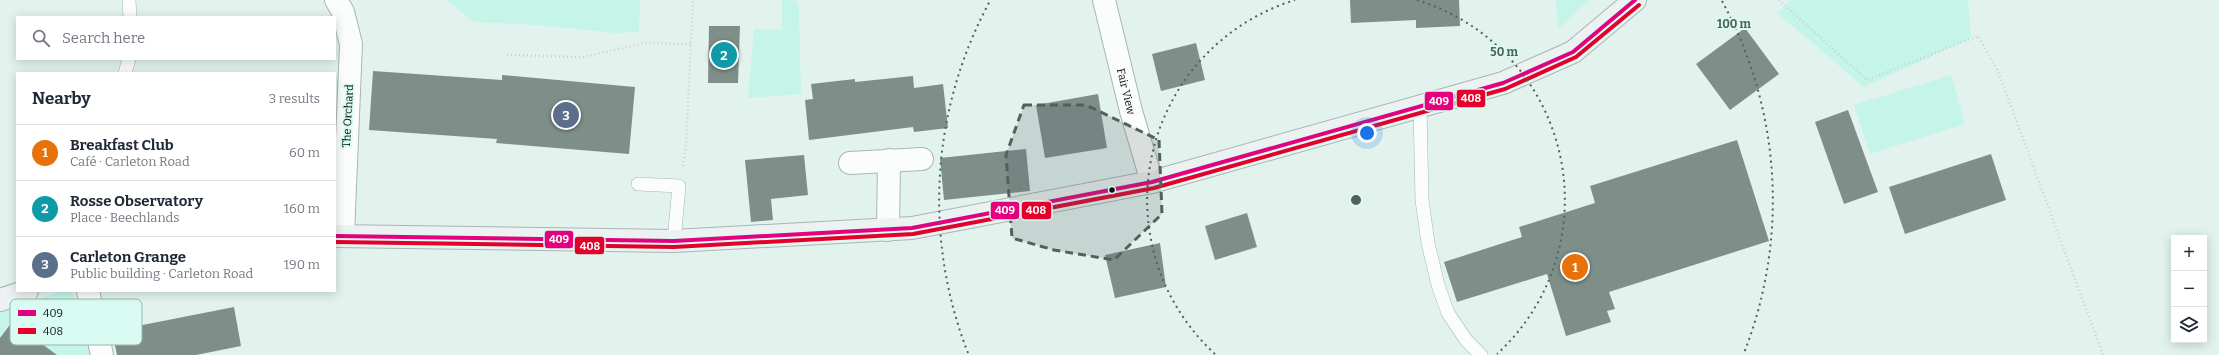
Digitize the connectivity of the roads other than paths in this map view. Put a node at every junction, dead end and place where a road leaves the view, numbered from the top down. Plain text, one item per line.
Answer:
1 (129, 0) edge
2 (336, 0) edge
3 (1104, 0) edge
4 (1635, 0) edge
5 (130, 16) edge
6 (129, 60) edge
7 (125, 72) edge
8 (342, 78) edge
9 (1420, 107) junction
10 (922, 159) dead end
11 (888, 160) junction
12 (850, 163) dead end
13 (1152, 182) junction
14 (638, 184) dead end
15 (888, 230) junction
16 (339, 235) edge
17 (674, 241) junction
18 (24, 292) edge
19 (0, 300) edge
20 (100, 345) edge
21 (102, 355) edge
22 (1481, 355) edge

1 - 5 lane
2 - 8 street, The Orchard
3 - 13 street, Fair View
4 - 9 street
6 - 7 lane
8 - 16 street, The Orchard
9 - 13 street
9 - 22 lane
10 - 11 street
11 - 12 street
11 - 15 street
13 - 15 street
14 - 17 lane
15 - 17 street
16 - 17 street
18 - 19 street
20 - 21 street

